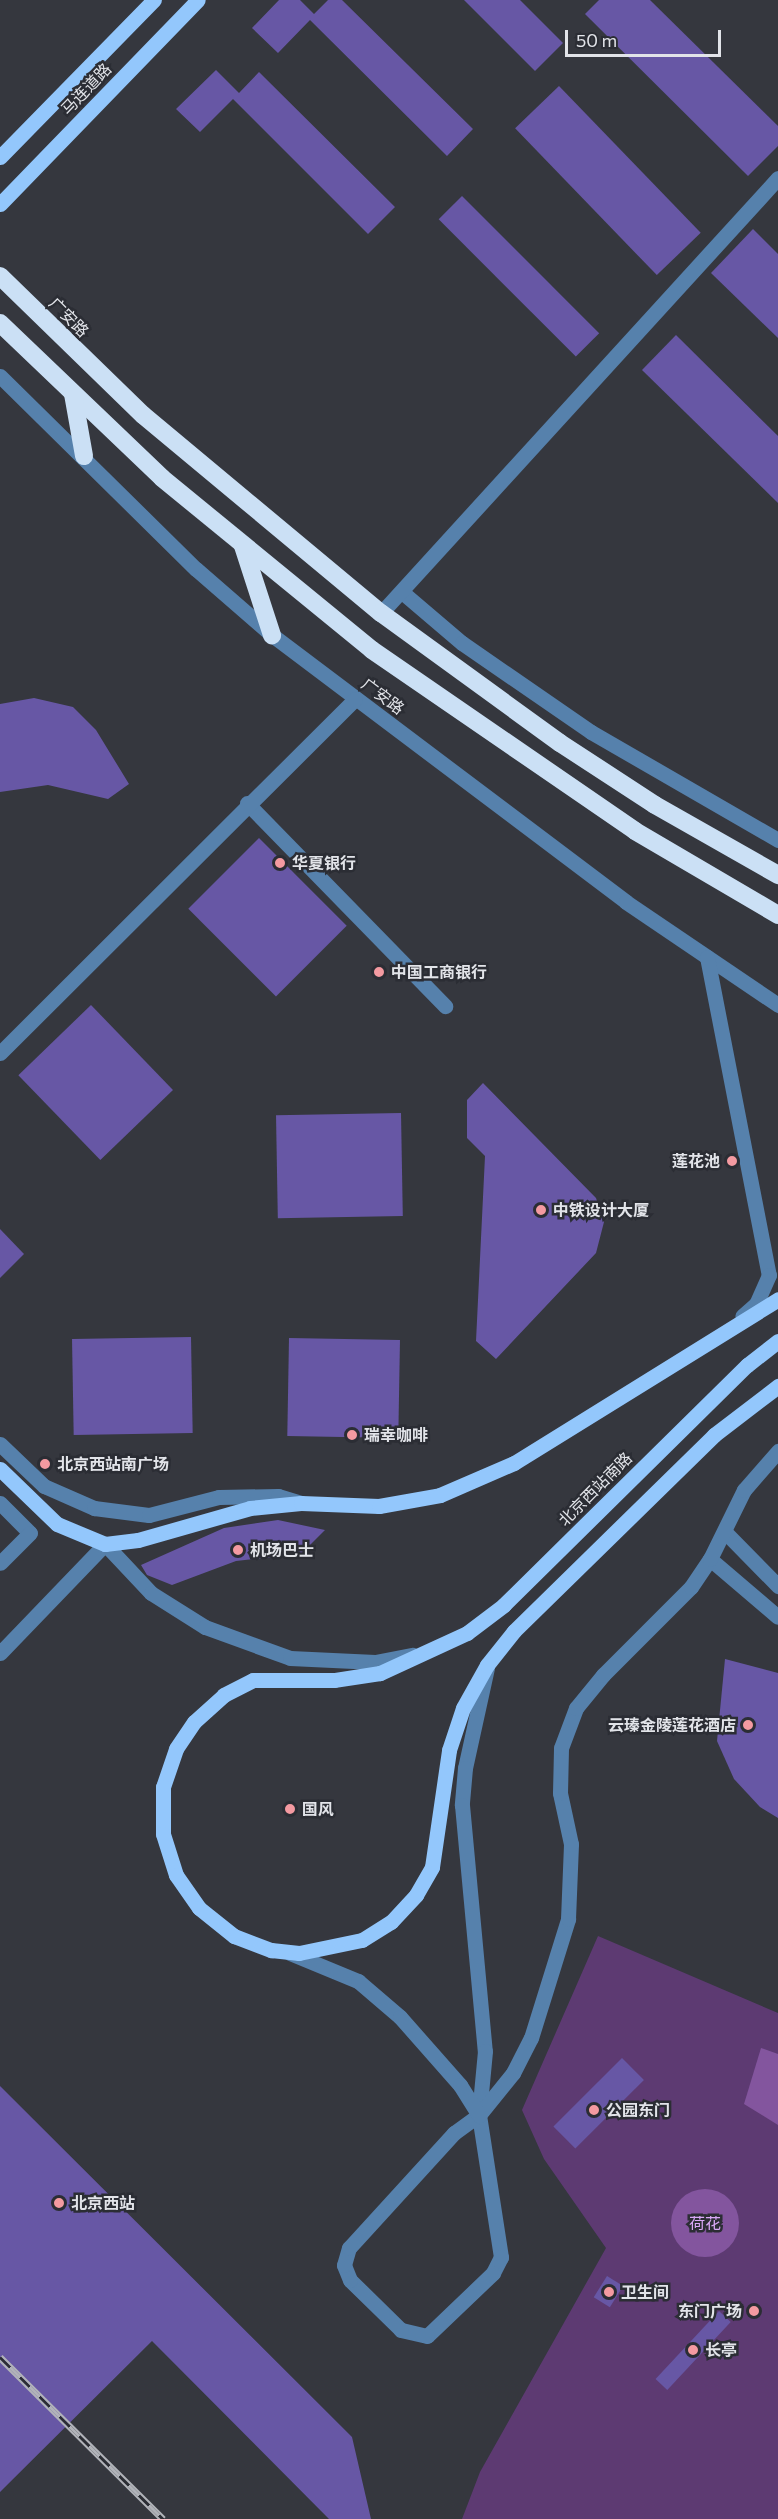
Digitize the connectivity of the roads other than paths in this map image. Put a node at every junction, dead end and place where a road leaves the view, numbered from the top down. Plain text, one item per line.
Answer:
1 (154, 0) edge
2 (198, 0) edge
3 (0, 157) edge
4 (778, 178) edge
5 (0, 204) edge
6 (0, 276) edge
7 (0, 323) edge
8 (0, 376) edge
9 (72, 394) junction
10 (84, 456) junction
11 (243, 546) junction
12 (402, 591) junction
13 (381, 613) junction
14 (272, 635) junction
15 (355, 699) junction
16 (247, 803) junction
17 (778, 840) edge
18 (778, 875) edge
19 (778, 915) edge
20 (707, 957) junction
21 (778, 1005) edge
22 (444, 1006) dead end
23 (0, 1053) edge
24 (778, 1299) edge
25 (736, 1322) junction
26 (778, 1341) edge
27 (778, 1386) edge
28 (0, 1443) edge
29 (778, 1451) edge
30 (0, 1469) edge
31 (0, 1503) edge
32 (301, 1503) junction
33 (725, 1532) junction
34 (105, 1544) junction
35 (710, 1559) junction
36 (0, 1563) edge
37 (778, 1586) edge
38 (778, 1617) edge
39 (430, 1652) junction
40 (0, 1653) edge
41 (487, 1665) junction
42 (285, 1952) junction
43 (479, 2115) junction

1 - 3 main road, 马连道路
2 - 5 main road, 马连道路
4 - 12 street
6 - 13 highway, 广安路
7 - 9 highway, 广安路
8 - 10 street, 广安路
9 - 10 highway
9 - 11 highway, 广安路
10 - 14 street, 广安路
11 - 14 highway
11 - 19 highway, 广安路
12 - 13 street
12 - 17 street
13 - 18 highway, 广安路
14 - 15 street, 广安路
15 - 16 street
15 - 20 street, 广安路
16 - 22 street
16 - 23 street
20 - 21 street, 广安路
20 - 25 street
24 - 25 main road
25 - 32 main road
26 - 39 main road, 北京西站南路
27 - 41 main road
28 - 32 street
29 - 33 street
30 - 34 main road
31 - 36 street
32 - 34 main road
33 - 35 street
33 - 37 street
34 - 39 street
34 - 40 street
35 - 38 street
35 - 43 street
39 - 42 main road, 北京西站南路
41 - 42 main road
41 - 43 street
42 - 43 street
43 - 43 street

